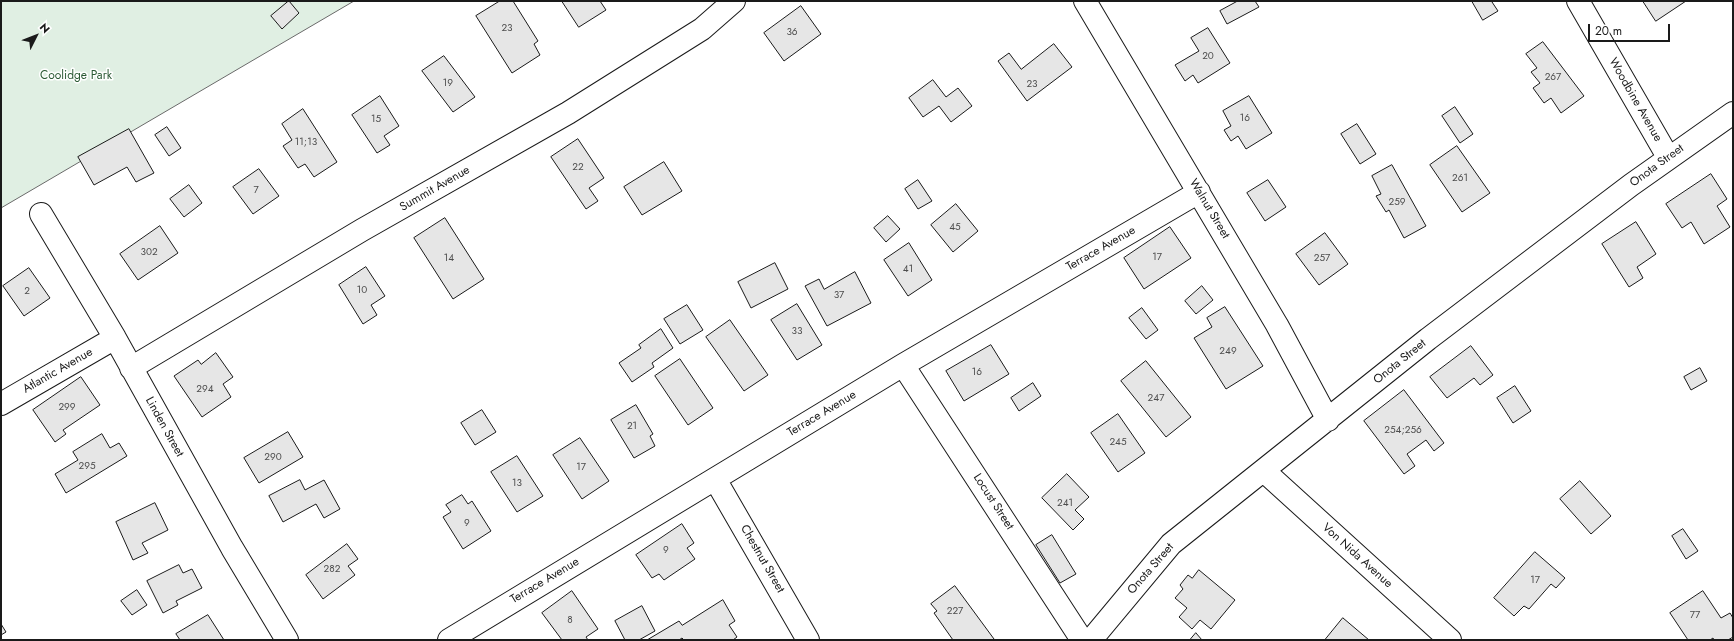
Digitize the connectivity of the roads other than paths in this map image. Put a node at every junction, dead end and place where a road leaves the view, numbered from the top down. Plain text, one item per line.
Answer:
1 (734, 1) edge
2 (1085, 1) edge
3 (1578, 1) edge
4 (1732, 117) edge
5 (1668, 157) junction
6 (1199, 192) junction
7 (41, 214) dead end
8 (115, 338) junction
9 (903, 364) junction
10 (131, 368) junction
11 (1, 404) edge
12 (1328, 420) junction
13 (1264, 472) junction
14 (715, 478) junction
15 (287, 640) edge
16 (448, 640) edge
17 (808, 640) edge
18 (1082, 640) edge
19 (1091, 640) edge
20 (1450, 640) edge

1 - 10 street, Summit Avenue
2 - 6 street, Walnut Street
3 - 5 street, Woodbine Avenue
4 - 5 street, Onota Street
5 - 12 street, Onota Street
6 - 9 street, Terrace Avenue
6 - 12 street, Walnut Street
7 - 8 street, Linden Street
8 - 10 street, Linden Street
8 - 11 street, Atlantic Avenue
9 - 14 street, Terrace Avenue
9 - 18 street, Locust Street
10 - 15 street, Linden Street
12 - 13 street, Onota Street
13 - 19 street, Onota Street
13 - 20 street, Von Nida Avenue
14 - 16 street, Terrace Avenue
14 - 17 street, Chestnut Street

